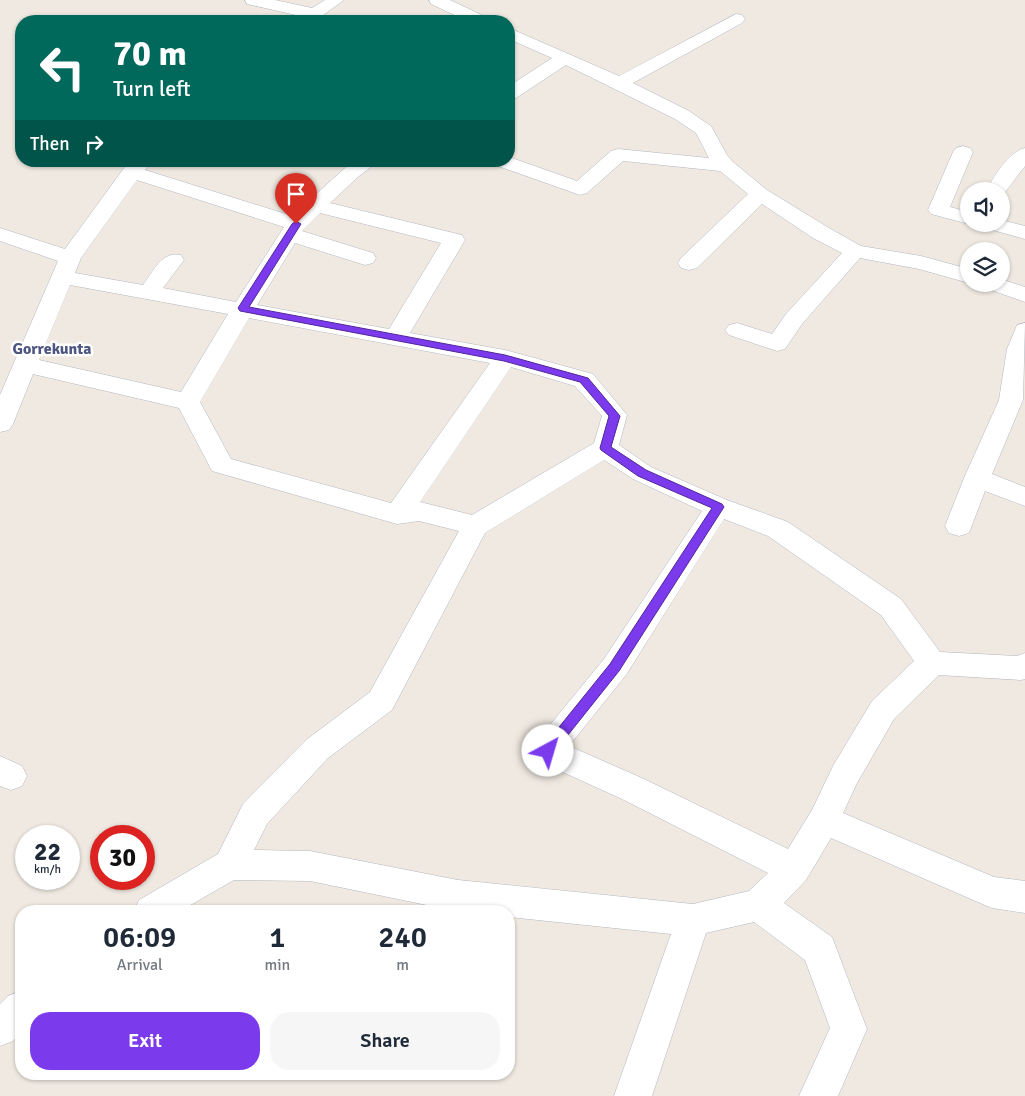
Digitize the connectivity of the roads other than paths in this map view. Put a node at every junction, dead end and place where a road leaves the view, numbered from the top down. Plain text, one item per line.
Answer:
1 (253, 0) edge
2 (336, 0) edge
3 (437, 0) edge
4 (302, 15) edge
5 (312, 15) edge
6 (463, 15) edge
7 (736, 19) dead end
8 (515, 38) edge
9 (564, 58) junction
10 (619, 83) junction
11 (515, 90) edge
12 (963, 152) dead end
13 (1025, 154) edge
14 (515, 166) edge
15 (726, 166) junction
16 (136, 167) edge
17 (360, 167) edge
18 (1002, 182) edge
19 (760, 194) junction
20 (315, 206) junction
21 (960, 216) edge
22 (293, 229) junction
23 (1010, 229) edge
24 (1025, 233) edge
25 (0, 234) edge
26 (855, 251) junction
27 (365, 258) dead end
28 (173, 260) dead end
29 (689, 263) dead end
30 (66, 267) junction
31 (960, 274) edge
32 (1010, 289) edge
33 (148, 293) junction
34 (1025, 294) edge
35 (243, 308) junction
36 (738, 330) dead end
37 (1025, 330) edge
38 (395, 338) junction
39 (505, 358) junction
40 (24, 364) junction
41 (188, 402) junction
42 (0, 424) edge
43 (605, 448) junction
44 (977, 478) junction
45 (1025, 497) edge
46 (718, 507) junction
47 (397, 514) junction
48 (475, 526) junction
49 (959, 526) dead end
50 (932, 663) junction
51 (1024, 668) edge
52 (824, 820) junction
53 (230, 865) junction
54 (794, 869) junction
55 (1025, 897) edge
56 (160, 905) edge
57 (759, 905) junction
58 (693, 920) junction
59 (15, 1014) edge
60 (0, 1028) edge
61 (633, 1096) edge
62 (818, 1096) edge

1 - 4 street
2 - 5 street
3 - 6 street
7 - 10 street
8 - 9 street
9 - 10 street
9 - 11 street
10 - 15 street
12 - 21 street
13 - 18 street
14 - 15 street
15 - 19 street
16 - 22 street
16 - 30 street
17 - 20 street
19 - 26 street
19 - 29 street
20 - 22 street
20 - 38 street
22 - 27 street
22 - 35 street
23 - 24 street
25 - 30 street
26 - 31 street
26 - 36 street
28 - 33 street
30 - 33 street
30 - 40 street
32 - 34 street
33 - 35 street
35 - 38 street
35 - 41 street
37 - 44 street
38 - 39 street
39 - 43 street
39 - 47 street
40 - 41 street
40 - 42 street
41 - 47 street
43 - 46 street
43 - 48 street
44 - 45 street
44 - 49 street
46 - 50 street
46 - 54 street
47 - 48 street
48 - 53 street
50 - 51 street
50 - 52 street
52 - 54 street
52 - 55 street
53 - 56 street
53 - 58 street
54 - 57 street
57 - 58 street
57 - 62 street
58 - 61 street
59 - 60 street

